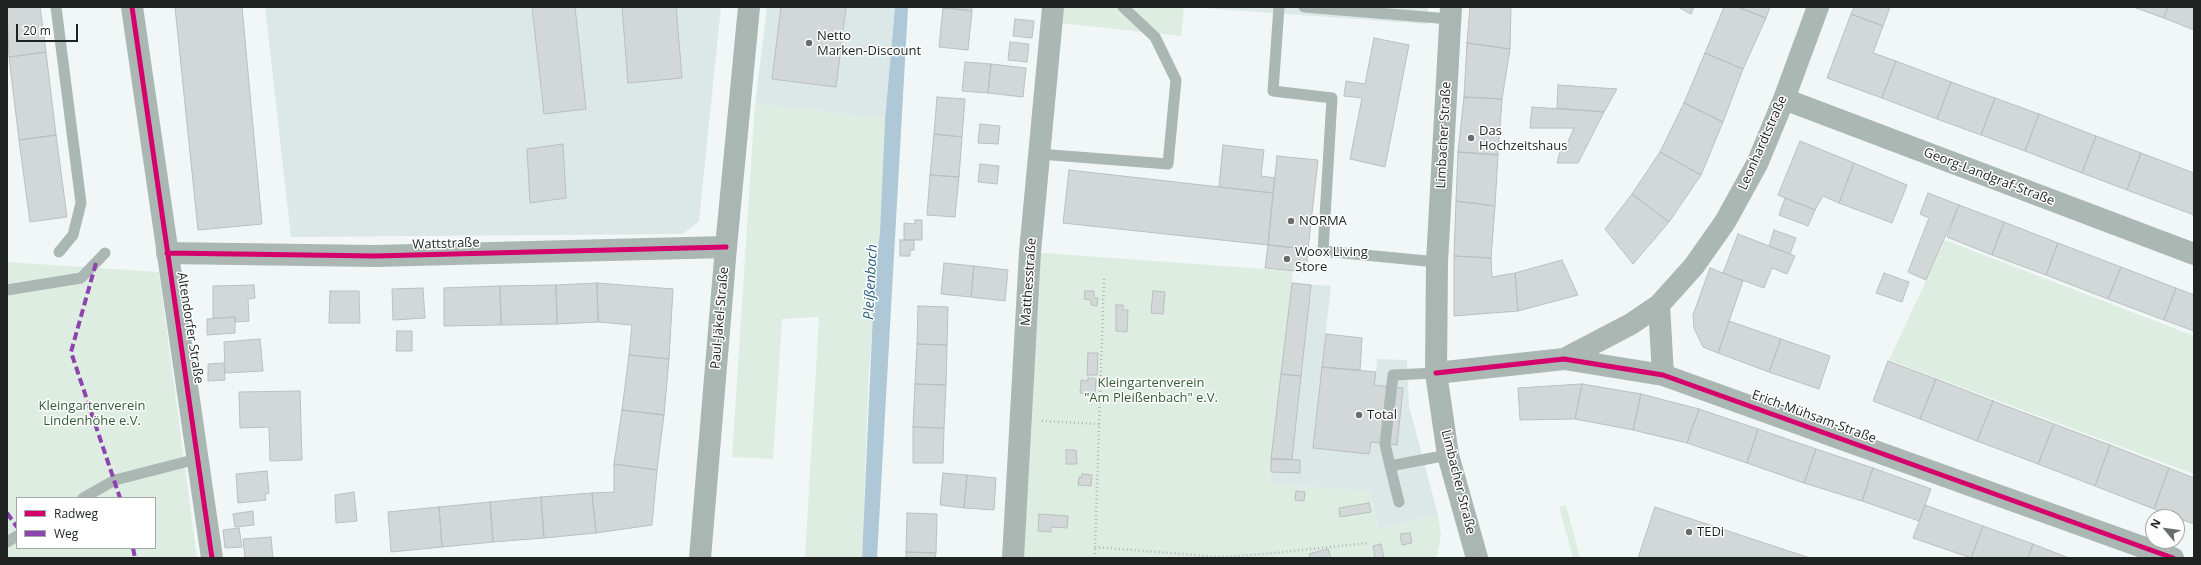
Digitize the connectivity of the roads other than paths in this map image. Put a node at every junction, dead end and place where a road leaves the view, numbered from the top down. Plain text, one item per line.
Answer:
1 (56, 7) edge
2 (132, 7) edge
3 (748, 7) edge
4 (1053, 7) edge
5 (1123, 7) edge
6 (1278, 7) edge
7 (1304, 7) edge
8 (1818, 7) edge
9 (1450, 13) edge
10 (1784, 99) junction
11 (1039, 154) junction
12 (726, 247) junction
13 (59, 252) dead end
14 (105, 253) dead end
15 (167, 253) junction
16 (2194, 254) edge
17 (1428, 261) junction
18 (7, 290) edge
19 (1660, 306) junction
20 (1564, 359) junction
21 (1436, 373) junction
22 (1663, 375) junction
23 (1448, 455) junction
24 (197, 459) junction
25 (1390, 466) junction
26 (86, 497) edge
27 (1399, 502) dead end
28 (16, 537) edge
29 (7, 542) edge
30 (212, 558) edge
31 (700, 558) edge
32 (1013, 558) edge
33 (1477, 558) edge
34 (2173, 558) edge

1 - 13 lane
2 - 15 street, Altendorfer Straße
3 - 12 street, Paul-Jäkel-Straße
4 - 11 street, Matthesstraße
5 - 11 lane
6 - 17 lane
7 - 9 lane
8 - 10 street, Leonhardtstraße
9 - 17 street, Limbacher Straße
10 - 16 street, Georg-Landgraf-Straße
10 - 19 street, Leonhardtstraße
11 - 32 street, Matthesstraße
12 - 15 street, Wattstraße
12 - 31 street, Paul-Jäkel-Straße
14 - 18 lane
15 - 24 street, Altendorfer Straße
17 - 21 street, Limbacher Straße
19 - 20 street, Leonhardtstraße
19 - 22 street
20 - 21 street, Erich-Mühsam-Straße
20 - 22 street, Erich-Mühsam-Straße
21 - 23 street, Limbacher Straße
21 - 25 lane
22 - 34 street, Erich-Mühsam-Straße
23 - 25 lane
23 - 33 street, Limbacher Straße
24 - 26 lane
24 - 30 street, Altendorfer Straße
25 - 27 lane
28 - 29 lane

